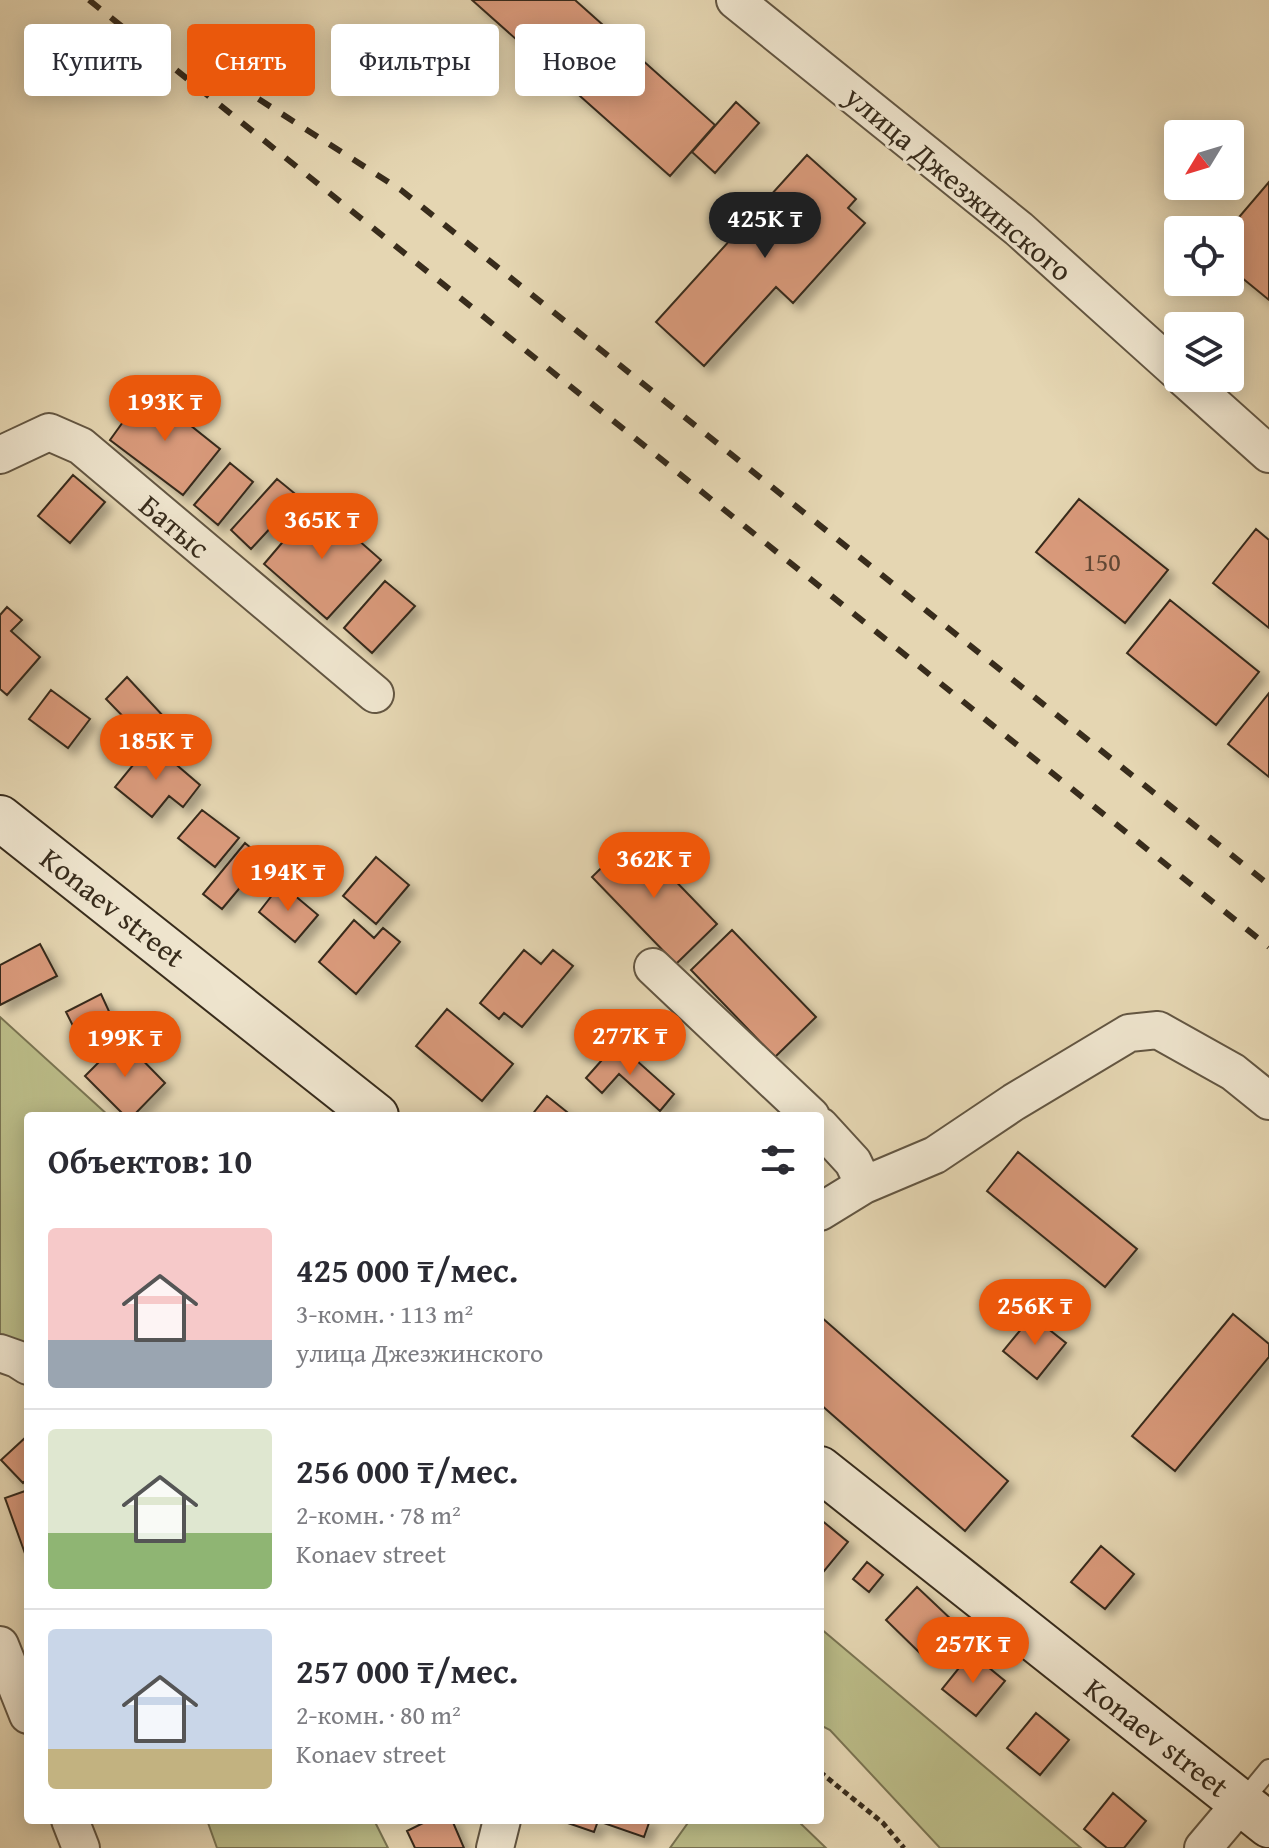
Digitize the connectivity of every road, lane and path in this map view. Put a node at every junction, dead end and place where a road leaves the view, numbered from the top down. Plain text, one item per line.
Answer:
1 (735, 0) edge
2 (1164, 359) edge
3 (1200, 392) edge
4 (1269, 454) edge
5 (0, 455) edge
6 (375, 694) dead end
7 (0, 818) edge
8 (653, 967) dead end
9 (1269, 1101) edge
10 (371, 1112) edge
11 (807, 1112) edge
12 (824, 1130) edge
13 (864, 1185) junction
14 (824, 1210) edge
15 (0, 1353) edge
16 (24, 1363) edge
17 (824, 1472) edge
18 (0, 1645) edge
19 (24, 1705) edge
20 (1269, 1769) edge
21 (824, 1775) edge
22 (1255, 1814) edge
23 (72, 1824) edge
24 (501, 1824) edge
25 (81, 1848) edge
26 (495, 1848) edge
27 (904, 1848) edge
28 (1203, 1848) edge

1 - 2 street, улица Джезжинского
3 - 4 street
5 - 6 street, Батыс
7 - 10 main road, Konaev street
8 - 11 street
9 - 13 street
12 - 13 street
13 - 14 street
15 - 16 street
17 - 22 main road, Konaev street
18 - 19 street
20 - 22 lane
21 - 27 path
22 - 28 street
23 - 25 street
24 - 26 street

